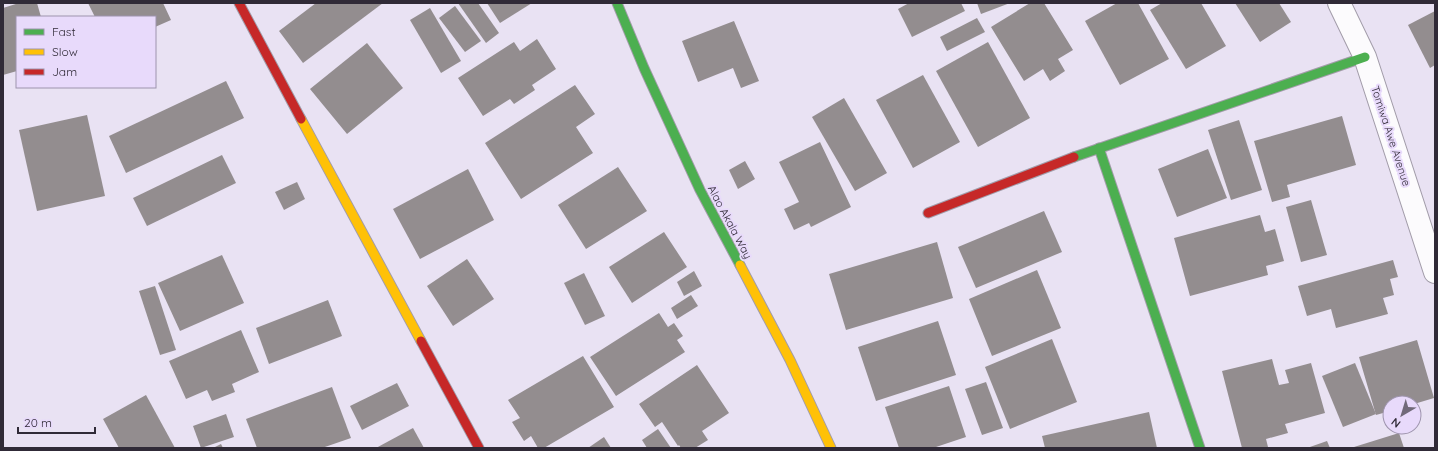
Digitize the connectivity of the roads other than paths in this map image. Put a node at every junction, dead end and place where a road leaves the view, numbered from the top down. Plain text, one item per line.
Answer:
1 (239, 3) edge
2 (618, 3) edge
3 (1339, 3) edge
4 (1365, 57) junction
5 (1099, 148) junction
6 (928, 213) dead end
7 (1435, 272) edge
8 (479, 448) edge
9 (831, 448) edge
10 (1200, 448) edge

1 - 8 street
2 - 9 street, Alao Akala Way
3 - 4 street, Tomiwa Awe Avenue
4 - 5 street
4 - 7 street, Tomiwa Awe Avenue
5 - 6 street
5 - 10 street

